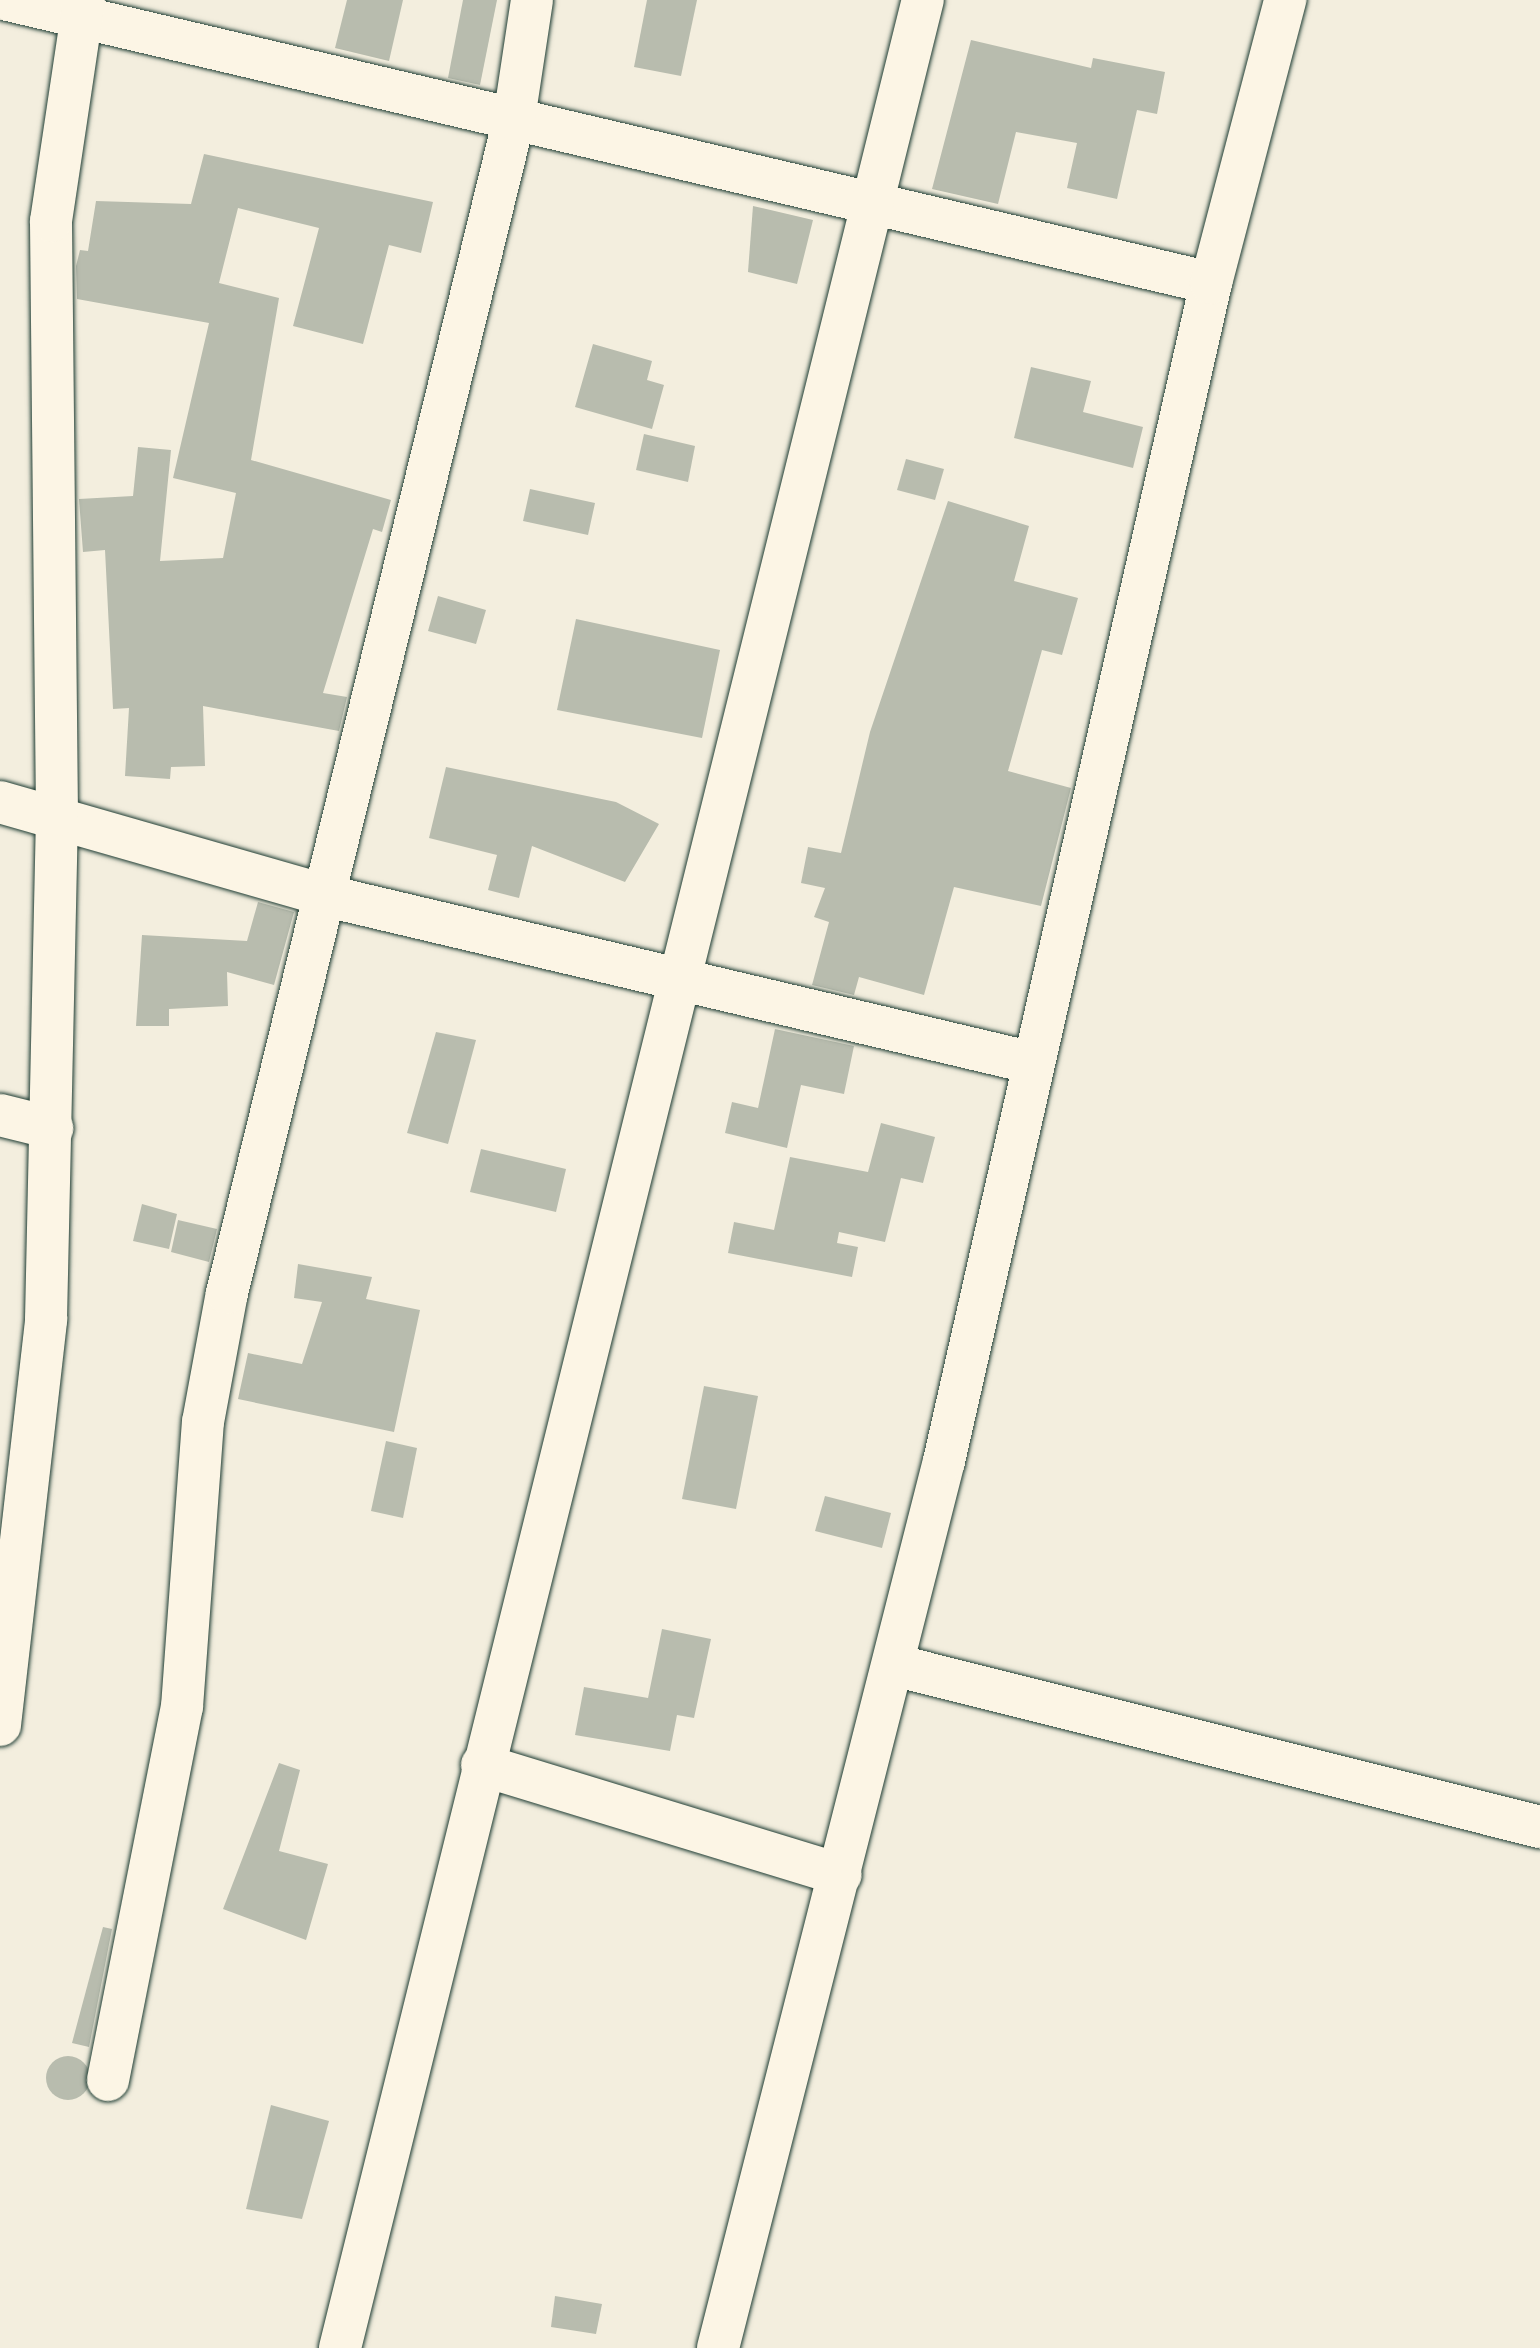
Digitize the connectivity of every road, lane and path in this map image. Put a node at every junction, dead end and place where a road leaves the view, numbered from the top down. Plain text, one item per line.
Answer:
1 (8, 0) edge
2 (532, 0) edge
3 (923, 0) edge
4 (1285, 0) edge
5 (83, 10) edge
6 (514, 119) junction
7 (873, 202) junction
8 (1211, 283) junction
9 (0, 802) edge
10 (56, 815) junction
11 (331, 898) junction
12 (683, 974) junction
13 (1033, 1062) junction
14 (0, 1115) edge
15 (52, 1128) junction
16 (10, 1530) edge
17 (894, 1665) junction
18 (0, 1725) edge
19 (482, 1765) junction
20 (1540, 1828) edge
21 (841, 1875) junction
22 (108, 2080) dead end
23 (340, 2348) edge
24 (718, 2348) edge

1 - 5 street
2 - 6 street
3 - 7 street
4 - 8 street
5 - 6 street
5 - 10 street
6 - 7 street
6 - 11 street
7 - 8 street
7 - 12 street
8 - 13 street
9 - 10 street
10 - 11 street
10 - 15 street
11 - 12 street
11 - 22 street
12 - 13 street
12 - 19 street
13 - 17 street
14 - 15 street
15 - 16 street
16 - 18 street
17 - 20 street
17 - 21 street
19 - 21 street
19 - 23 street
21 - 24 street

